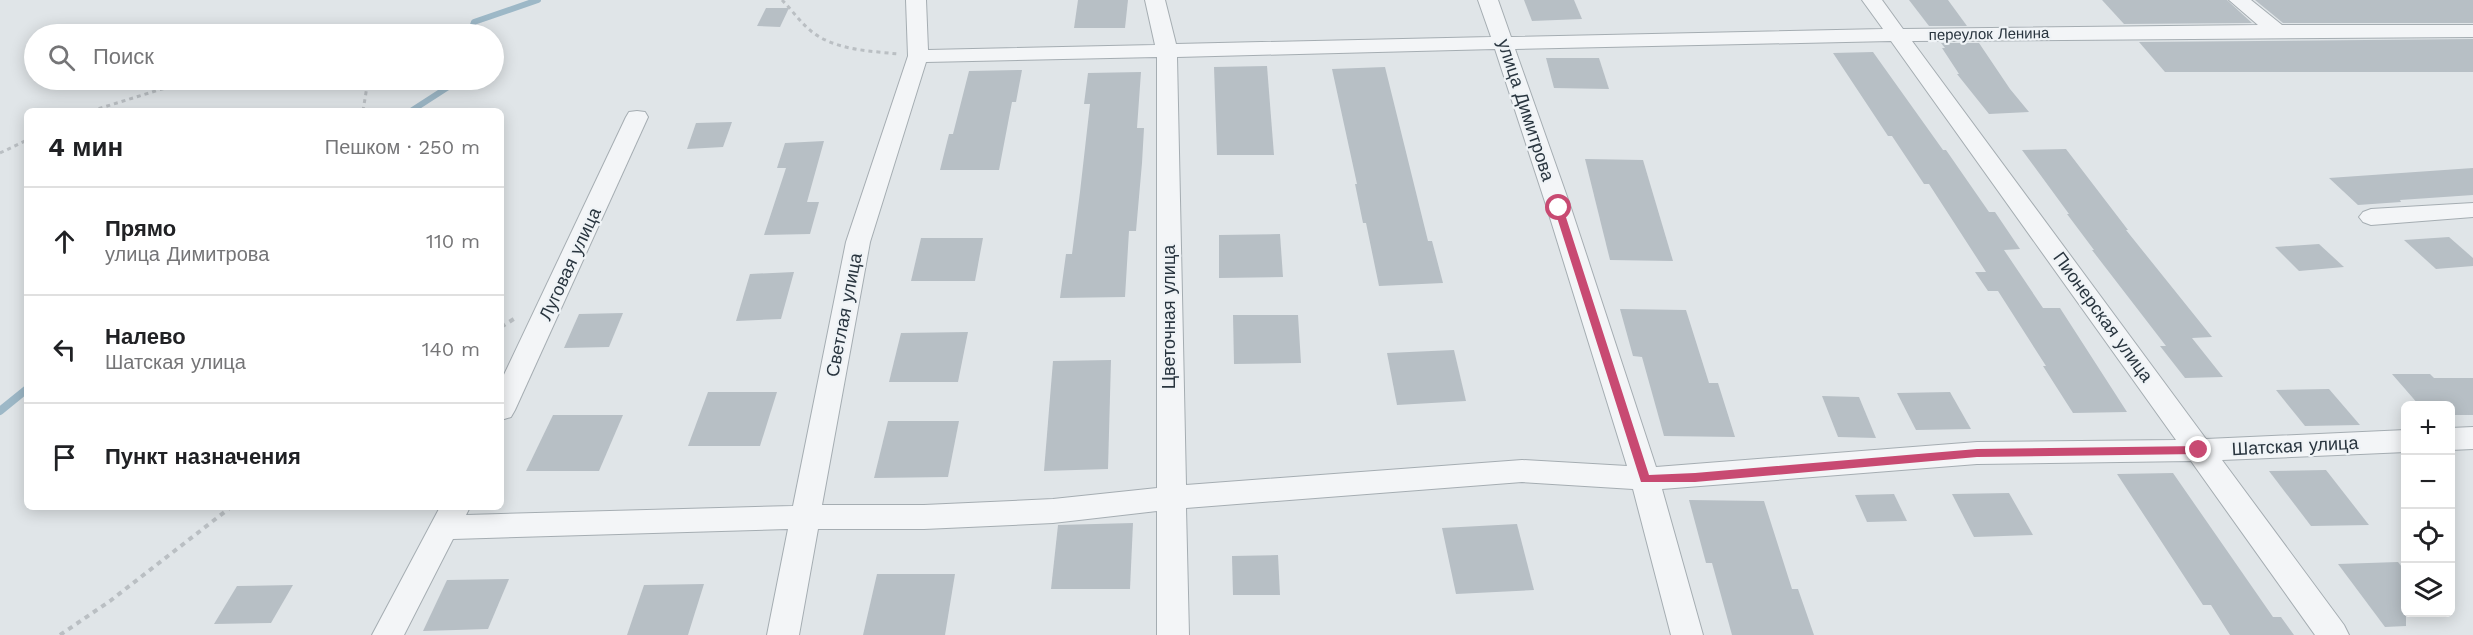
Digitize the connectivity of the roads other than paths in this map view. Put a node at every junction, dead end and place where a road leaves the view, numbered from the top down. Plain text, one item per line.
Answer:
1 (916, 0) edge
2 (1155, 0) edge
3 (1488, 0) edge
4 (1872, 0) edge
5 (2239, 0) edge
6 (2276, 30) junction
7 (2473, 31) edge
8 (1897, 35) junction
9 (1505, 43) junction
10 (1167, 51) junction
11 (918, 56) junction
12 (637, 117) dead end
13 (2473, 210) edge
14 (2371, 217) dead end
15 (504, 404) edge
16 (2473, 438) edge
17 (2455, 439) edge
18 (2401, 441) edge
19 (2199, 450) junction
20 (1645, 479) junction
21 (1170, 498) junction
22 (450, 517) edge
23 (806, 517) junction
24 (388, 635) edge
25 (783, 635) edge
26 (1173, 635) edge
27 (1687, 635) edge
28 (2333, 635) edge

1 - 11 street, Светлая улица
2 - 10 street, Цветочная улица
3 - 9 street, улица Димитрова
4 - 8 street, Пионерская улица
5 - 6 street
6 - 7 street, переулок Ленина
6 - 8 street, переулок Ленина
8 - 9 street, переулок Ленина
8 - 19 street, Пионерская улица
9 - 10 street, переулок Ленина
9 - 20 street, улица Димитрова
10 - 11 street, переулок Ленина
10 - 21 street, Цветочная улица
11 - 23 street, Светлая улица
12 - 15 street, Луговая улица
13 - 14 street
16 - 17 street
18 - 19 street, Шатская улица
19 - 20 street, Шатская улица
19 - 28 street, Пионерская улица
20 - 21 street, Шатская улица
20 - 27 street, улица Димитрова
21 - 23 street, Шатская улица
21 - 26 street, Цветочная улица
22 - 23 street, Шатская улица
22 - 24 street
23 - 25 street, Светлая улица

